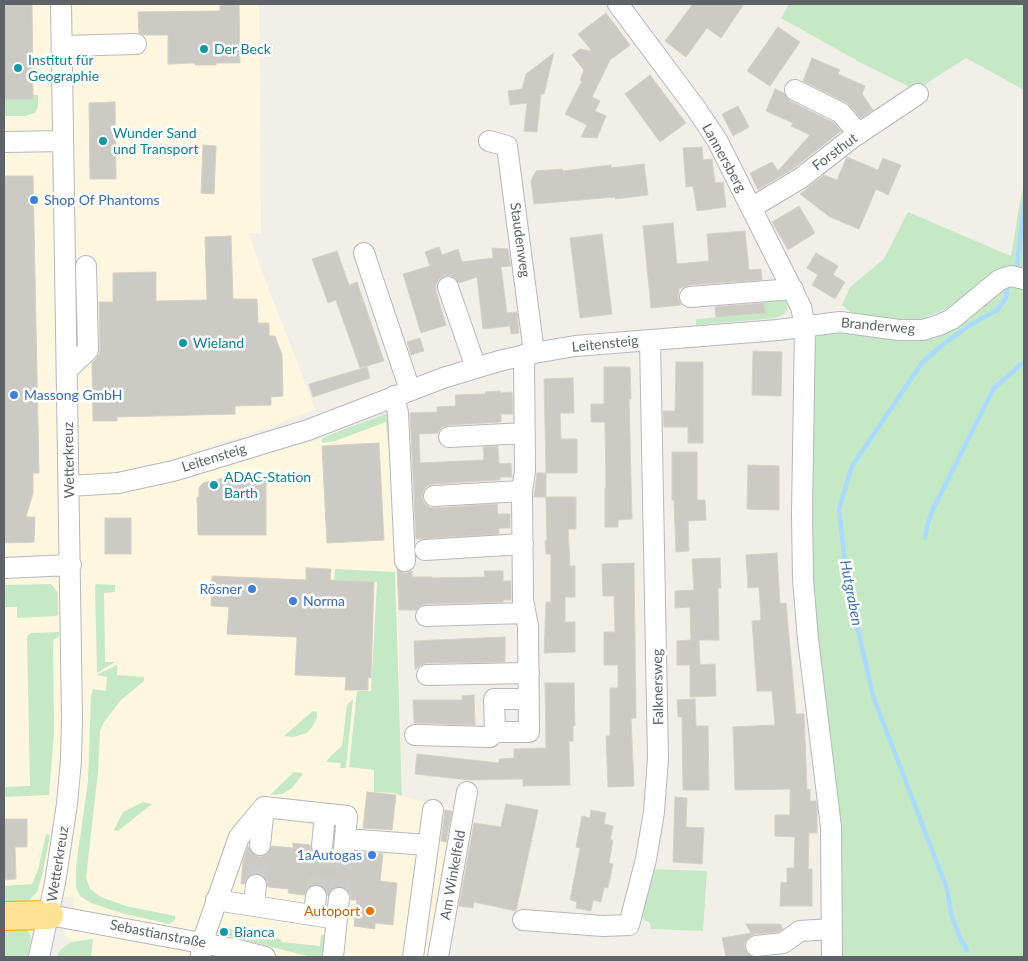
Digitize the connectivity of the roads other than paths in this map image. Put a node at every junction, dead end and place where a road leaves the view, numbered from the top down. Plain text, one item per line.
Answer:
1 (61, 4) edge
2 (618, 4) edge
3 (136, 44) dead end
4 (62, 46) junction
5 (795, 90) dead end
6 (918, 94) dead end
7 (859, 134) junction
8 (63, 141) junction
9 (489, 141) dead end
10 (4, 142) edge
11 (751, 208) junction
12 (364, 253) dead end
13 (64, 267) junction
14 (1015, 278) edge
15 (448, 287) dead end
16 (793, 289) junction
17 (690, 297) dead end
18 (804, 326) junction
19 (650, 340) junction
20 (529, 354) junction
21 (476, 368) junction
22 (67, 370) junction
23 (402, 393) junction
24 (525, 433) junction
25 (449, 437) dead end
26 (70, 486) junction
27 (522, 491) junction
28 (434, 496) dead end
29 (523, 544) junction
30 (425, 550) dead end
31 (405, 560) dead end
32 (71, 565) junction
33 (4, 568) edge
34 (525, 613) junction
35 (426, 616) dead end
36 (529, 673) junction
37 (428, 675) dead end
38 (529, 699) junction
39 (495, 732) junction
40 (416, 735) dead end
41 (468, 792) dead end
42 (264, 807) junction
43 (433, 810) dead end
44 (325, 814) junction
45 (260, 845) tunnel mouth
46 (428, 845) junction
47 (322, 846) tunnel mouth
48 (256, 885) tunnel mouth
49 (339, 898) tunnel mouth
50 (216, 900) junction
51 (254, 906) junction
52 (49, 915) junction
53 (4, 916) edge
54 (337, 919) junction
55 (523, 920) dead end
56 (831, 929) junction
57 (756, 946) dead end
58 (202, 950) edge
59 (39, 957) edge
60 (265, 957) edge
61 (333, 957) edge
62 (413, 957) edge
63 (438, 957) edge
64 (832, 957) edge

1 - 4 street, Wetterkreuz
2 - 11 street, Lannersberg
3 - 4 street
4 - 8 street, Wetterkreuz
5 - 7 street
6 - 7 street, Forsthut
7 - 11 street, Forsthut
8 - 10 street
8 - 13 street, Wetterkreuz
9 - 20 street, Staudenweg
11 - 16 street, Lannersberg
12 - 23 street
13 - 22 street, Wetterkreuz
13 - 22 street
14 - 18 street, Branderweg
15 - 21 street
16 - 17 street
16 - 18 street, Lannersberg
18 - 19 street, Leitensteig
18 - 56 street
19 - 20 street, Leitensteig
19 - 55 street, Falknersweg
20 - 21 street, Leitensteig
20 - 24 street
21 - 23 street, Leitensteig
22 - 26 street, Wetterkreuz
23 - 26 street, Leitensteig
23 - 31 street
24 - 25 street
24 - 27 street
26 - 32 street, Wetterkreuz
27 - 28 street
27 - 29 street
29 - 30 street
29 - 34 street
32 - 33 street
32 - 52 street, Wetterkreuz
34 - 35 street
34 - 36 street
36 - 37 street
36 - 38 street
38 - 39 street
38 - 39 street
39 - 40 street
41 - 63 street, Am Winkelfeld
42 - 44 street
42 - 45 street
42 - 50 street
43 - 46 street
44 - 46 street
44 - 47 street
46 - 62 street
48 - 51 street
49 - 54 street
50 - 51 street
50 - 58 street
51 - 54 street
52 - 53 highway
52 - 58 street, Sebastianstraße
52 - 59 street, Wetterkreuz
54 - 61 street
56 - 57 street
56 - 64 street
58 - 60 street, Sebastianstraße

